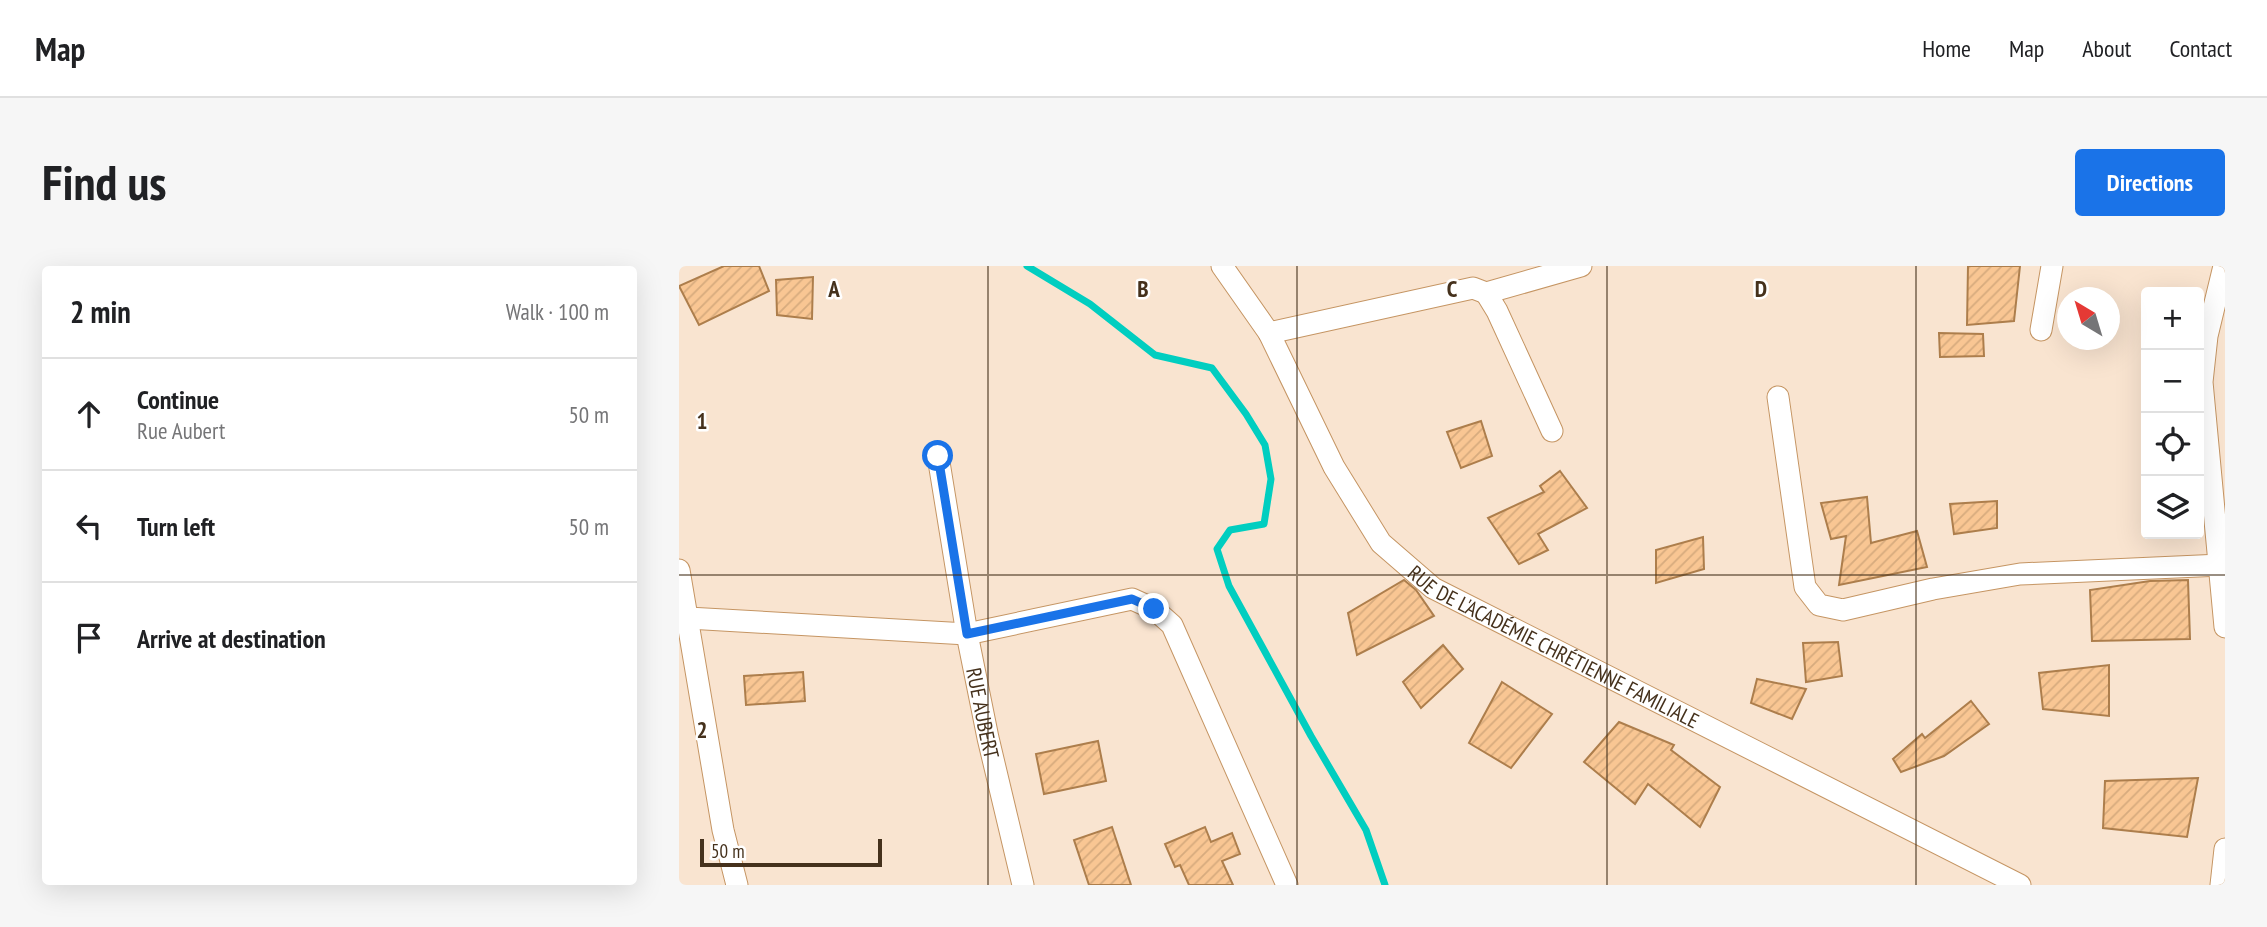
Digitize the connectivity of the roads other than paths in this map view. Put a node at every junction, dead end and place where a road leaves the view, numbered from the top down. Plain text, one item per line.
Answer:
1 (1222, 266) edge
2 (1581, 266) edge
3 (2052, 266) edge
4 (2224, 266) edge
5 (1486, 293) junction
6 (2041, 330) dead end
7 (1269, 333) junction
8 (1778, 397) dead end
9 (1552, 431) dead end
10 (938, 456) dead end
11 (2221, 565) junction
12 (679, 570) edge
13 (683, 619) edge
14 (2225, 627) edge
15 (967, 634) junction
16 (2225, 849) edge
17 (737, 885) edge
18 (1023, 885) edge
19 (1287, 885) edge
20 (2020, 885) edge
21 (2221, 885) edge

1 - 7 street, RUE DE L'ACADÉMIE CHRÉTIENNE FAMILIALE
2 - 5 street
3 - 6 street
4 - 11 street
5 - 7 street
5 - 9 street
7 - 20 street, RUE DE L'ACADÉMIE CHRÉTIENNE FAMILIALE
8 - 11 street
10 - 15 street, RUE AUBERT
11 - 14 street
12 - 13 street
13 - 15 street
13 - 17 street
15 - 18 street, RUE AUBERT
15 - 19 street
16 - 21 street

